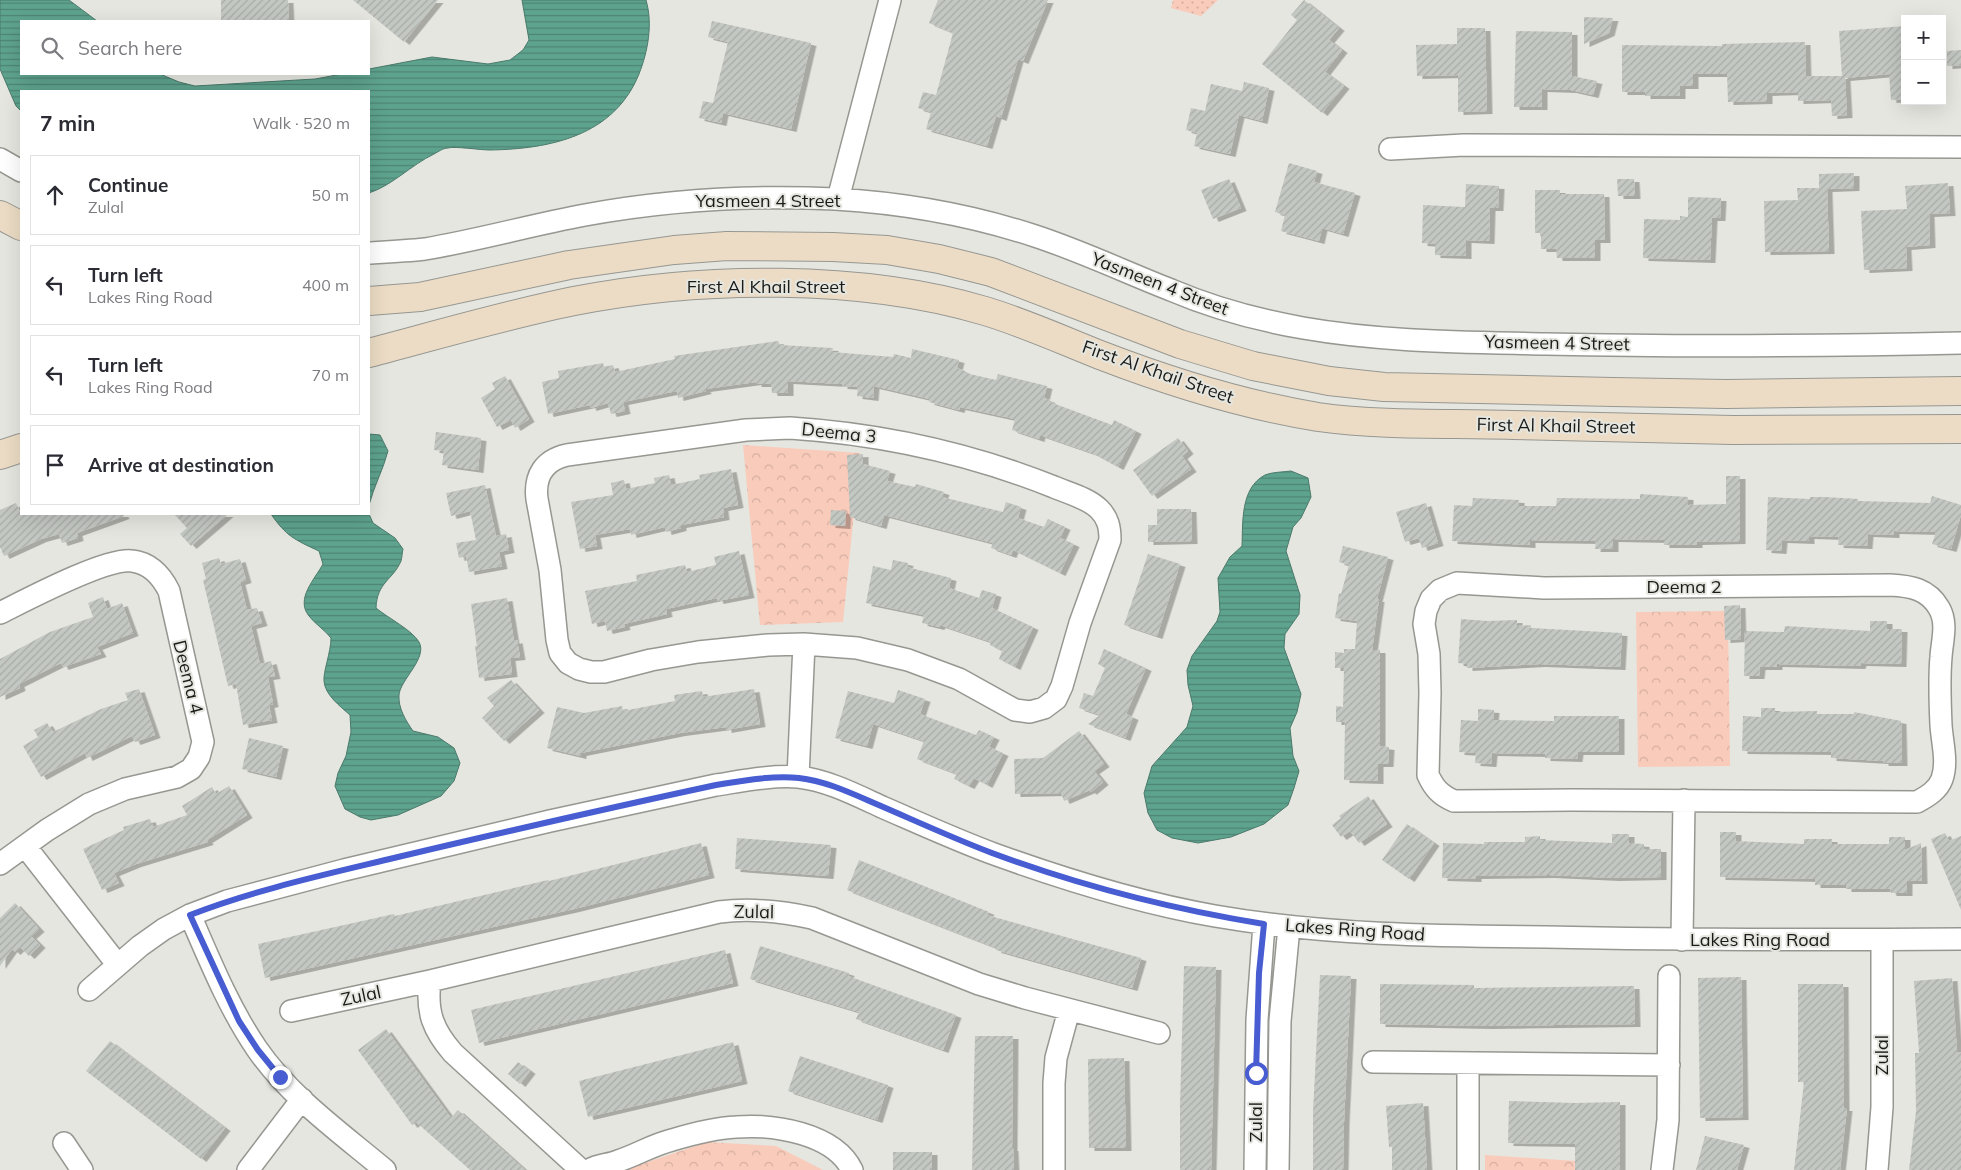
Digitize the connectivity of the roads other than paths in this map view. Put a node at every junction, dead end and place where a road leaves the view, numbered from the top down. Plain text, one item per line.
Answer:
1 (890, 0) edge
2 (1961, 147) edge
3 (1390, 149) dead end
4 (0, 159) edge
5 (20, 171) edge
6 (838, 199) junction
7 (0, 215) edge
8 (20, 225) edge
9 (370, 253) edge
10 (370, 300) edge
11 (1961, 343) edge
12 (370, 352) edge
13 (1961, 391) edge
14 (1961, 429) edge
15 (20, 448) edge
16 (0, 455) edge
17 (0, 612) edge
18 (804, 644) junction
19 (798, 778) junction
20 (1684, 800) junction
21 (25, 846) junction
22 (0, 864) edge
23 (190, 915) junction
24 (1264, 924) junction
25 (1290, 927) junction
26 (1961, 939) edge
27 (1682, 940) junction
28 (1882, 940) junction
29 (117, 964) junction
30 (1669, 976) dead end
31 (430, 981) junction
32 (90, 990) dead end
33 (1069, 1010) junction
34 (291, 1011) dead end
35 (1159, 1033) dead end
36 (1373, 1062) dead end
37 (1468, 1063) junction
38 (1669, 1065) junction
39 (302, 1099) junction
40 (64, 1143) dead end
41 (616, 1166) edge
42 (82, 1170) edge
43 (248, 1170) edge
44 (385, 1170) edge
45 (581, 1170) edge
46 (589, 1170) edge
47 (852, 1170) edge
48 (1054, 1170) edge
49 (1255, 1170) edge
50 (1278, 1170) edge
51 (1468, 1170) edge
52 (1662, 1170) edge
53 (1877, 1170) edge

1 - 6 street
2 - 3 street
4 - 5 street
6 - 9 street, Yasmeen 4 Street
6 - 11 street, Yasmeen 4 Street
7 - 8 main road
10 - 13 main road, First Al Khail Street
12 - 14 main road, First Al Khail Street
15 - 16 main road
17 - 21 street, Deema 4
18 - 18 street, Deema 3
18 - 19 street
19 - 23 street, Lakes Ring Road
19 - 24 street, Lakes Ring Road
20 - 20 street, Deema 2
20 - 27 street
21 - 22 street, Deema 4
21 - 29 street
23 - 29 street, Lakes Ring Road
23 - 39 street
24 - 25 street, Lakes Ring Road
24 - 49 street, Zulal
25 - 27 street, Lakes Ring Road
25 - 50 street, Zulal
26 - 28 street, Lakes Ring Road
27 - 28 street, Lakes Ring Road
28 - 53 street, Zulal
29 - 32 street, Lakes Ring Road
30 - 38 street
31 - 33 street, Zulal
31 - 34 street, Zulal
31 - 45 street
33 - 35 street, Zulal
33 - 48 street
36 - 37 street
37 - 38 street
37 - 51 street
38 - 52 street
39 - 43 street
39 - 44 street
40 - 42 street
41 - 46 street
41 - 47 street

